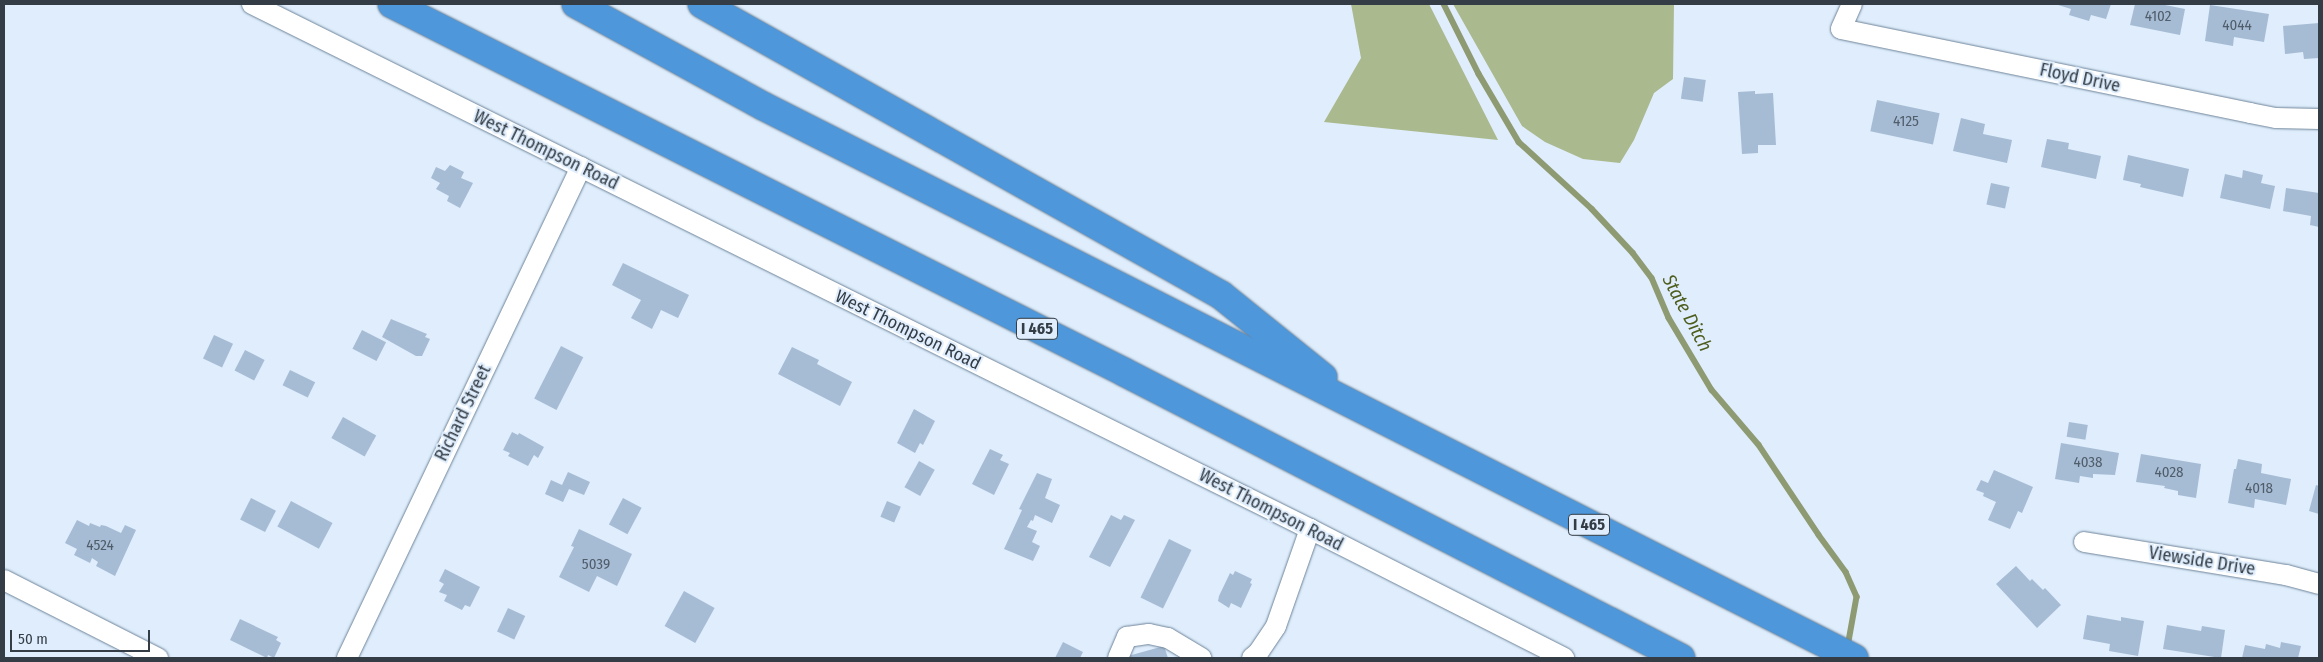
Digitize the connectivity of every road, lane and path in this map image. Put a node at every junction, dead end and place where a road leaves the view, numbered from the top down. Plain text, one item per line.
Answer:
1 (252, 4) edge
2 (392, 4) edge
3 (576, 4) edge
4 (702, 4) edge
5 (1852, 4) edge
6 (2319, 118) edge
7 (581, 167) junction
8 (1369, 414) junction
9 (1310, 529) junction
10 (2084, 542) dead end
11 (4, 580) edge
12 (2319, 584) edge
13 (158, 658) edge
14 (346, 658) edge
15 (1118, 658) edge
16 (1201, 658) edge
17 (1252, 658) edge
18 (1564, 658) edge
19 (1681, 658) edge
20 (1854, 658) edge

1 - 7 street, West Thompson Road
2 - 19 highway, I 465
3 - 8 highway, I 465
4 - 8 highway
5 - 6 street, Floyd Drive
7 - 9 street, West Thompson Road
7 - 14 street, Richard Street
8 - 20 highway, I 465
9 - 17 street
9 - 18 street, West Thompson Road
10 - 12 street, Viewside Drive
11 - 13 street
15 - 16 street

